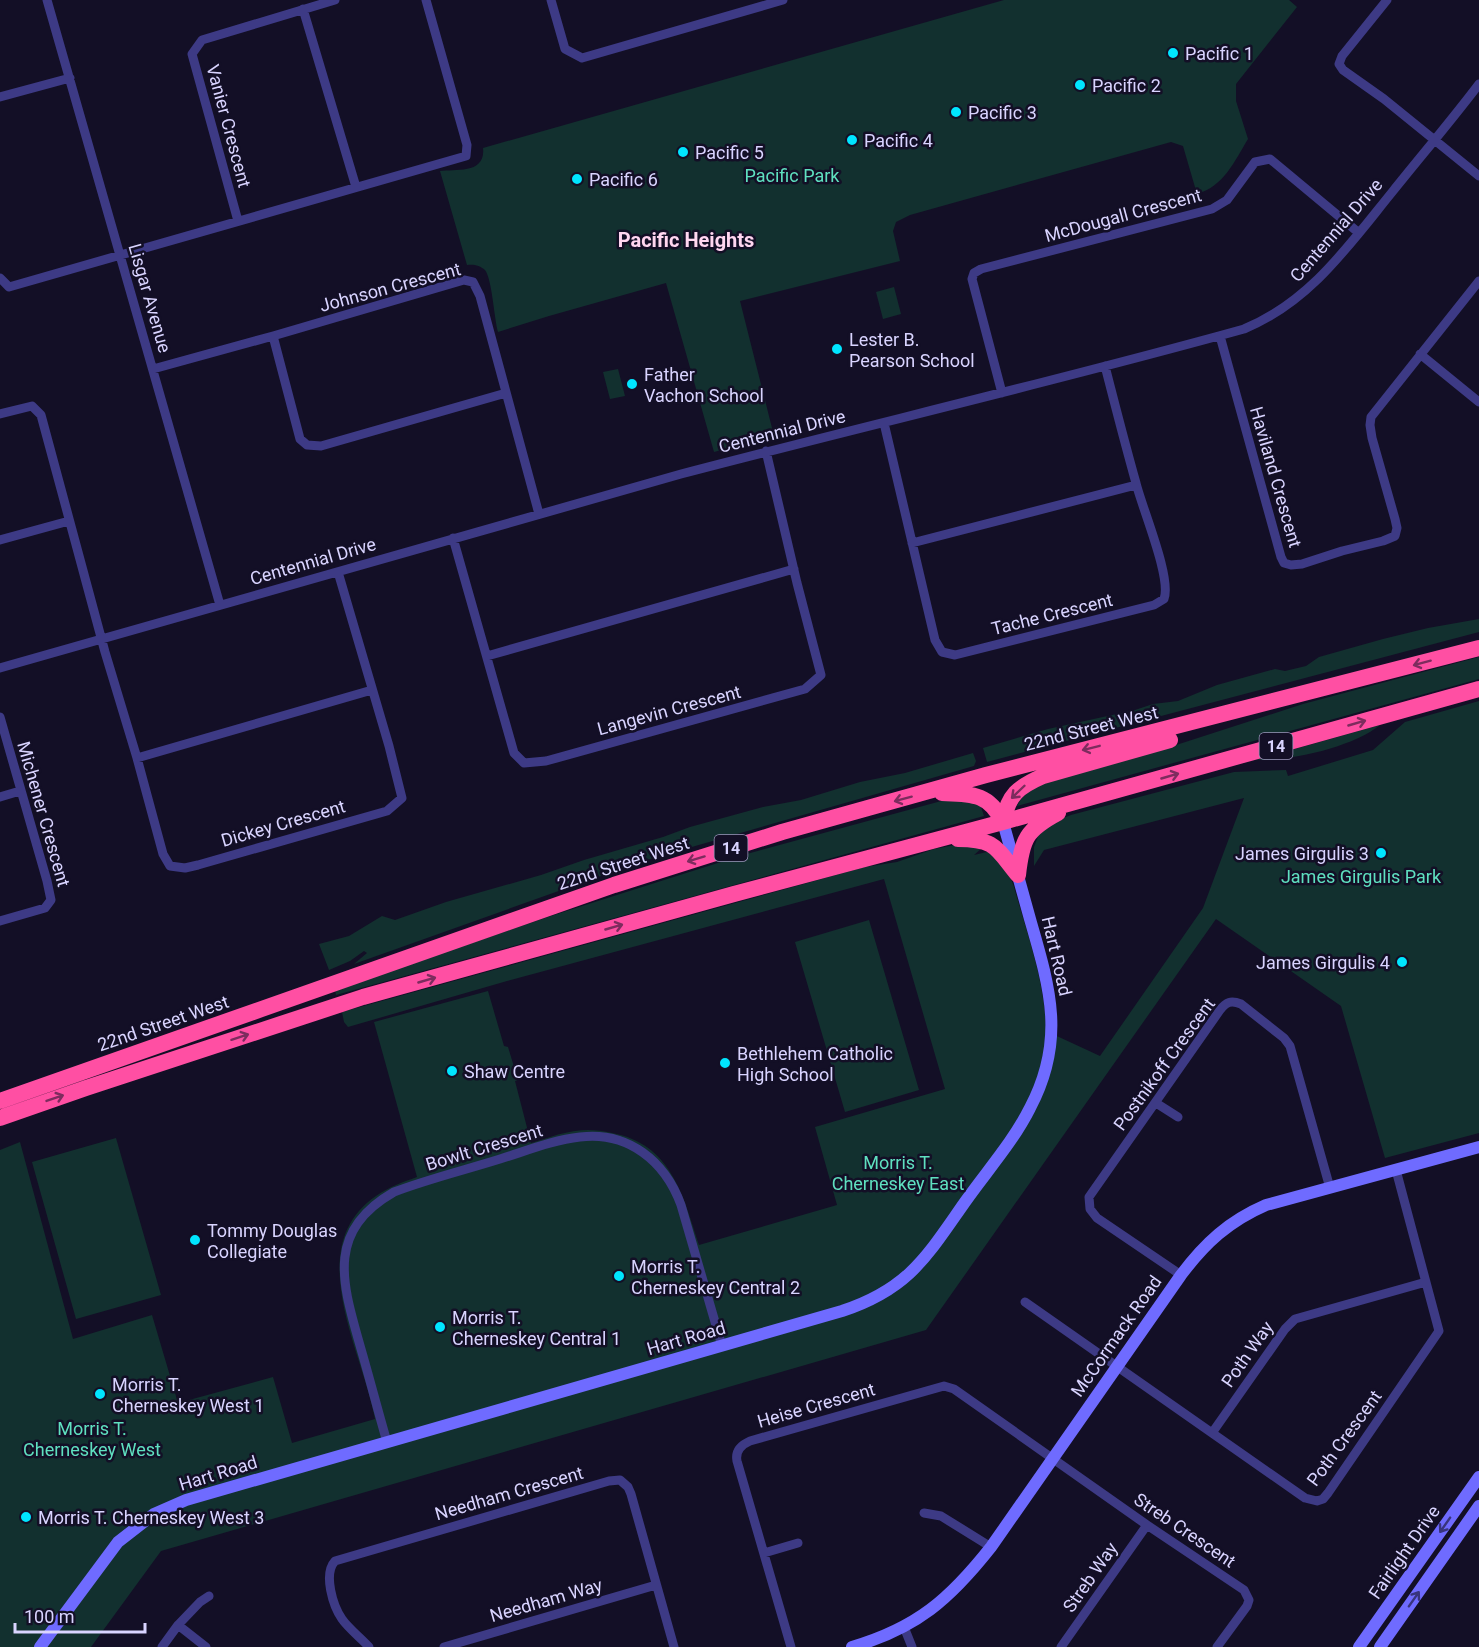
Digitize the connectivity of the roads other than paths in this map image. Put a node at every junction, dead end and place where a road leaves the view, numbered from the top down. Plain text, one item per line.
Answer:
1 (47, 0) edge
2 (335, 0) edge
3 (426, 0) edge
4 (551, 0) edge
5 (783, 0) edge
6 (1387, 0) edge
7 (303, 9) junction
8 (70, 78) junction
9 (1479, 84) edge
10 (0, 97) edge
11 (1435, 141) junction
12 (1479, 176) edge
13 (356, 187) junction
14 (238, 221) junction
15 (1359, 233) junction
16 (121, 254) junction
17 (0, 278) edge
18 (1479, 281) edge
19 (273, 336) junction
20 (1220, 336) junction
21 (1420, 354) junction
22 (1105, 366) junction
23 (153, 369) junction
24 (506, 393) junction
25 (1002, 393) junction
26 (1479, 402) edge
27 (0, 414) edge
28 (884, 423) junction
29 (766, 451) junction
30 (1136, 485) junction
31 (539, 514) junction
32 (69, 521) junction
33 (453, 538) junction
34 (0, 540) edge
35 (912, 543) junction
36 (794, 569) junction
37 (338, 572) junction
38 (220, 605) junction
39 (102, 639) junction
40 (1479, 648) edge
41 (487, 656) junction
42 (0, 668) edge
43 (1479, 689) edge
44 (372, 690) junction
45 (1269, 703) junction
46 (0, 717) edge
47 (138, 758) junction
48 (20, 791) junction
49 (929, 792) junction
50 (0, 797) edge
51 (1073, 803) junction
52 (1004, 822) junction
53 (945, 837) junction
54 (1018, 875) junction
55 (0, 921) edge
56 (0, 1101) edge
57 (1156, 1103) junction
58 (0, 1118) edge
59 (1178, 1118) dead end
60 (1479, 1147) edge
61 (1396, 1170) junction
62 (1330, 1188) junction
63 (1181, 1275) junction
64 (1426, 1282) junction
65 (1025, 1302) dead end
66 (723, 1346) junction
67 (1118, 1367) junction
68 (1212, 1433) junction
69 (387, 1442) junction
70 (1052, 1458) junction
71 (1479, 1477) edge
72 (1479, 1506) edge
73 (924, 1513) dead end
74 (1147, 1525) junction
75 (798, 1543) dead end
76 (991, 1547) junction
77 (764, 1553) junction
78 (656, 1585) junction
79 (209, 1596) dead end
80 (178, 1625) junction
81 (904, 1627) junction
82 (40, 1647) edge
83 (162, 1647) edge
84 (206, 1647) edge
85 (369, 1647) edge
86 (444, 1647) edge
87 (674, 1647) edge
88 (791, 1647) edge
89 (852, 1647) edge
90 (912, 1647) edge
91 (1061, 1647) edge
92 (1217, 1647) edge
93 (1359, 1647) edge
94 (1380, 1647) edge

1 - 8 street, Lisgar Avenue
2 - 7 street, Vanier Crescent
3 - 13 street
4 - 5 street
6 - 11 street
7 - 13 street
7 - 14 street, Vanier Crescent
8 - 10 street
8 - 16 street, Lisgar Avenue
9 - 11 street, Centennial Drive
11 - 12 street
11 - 15 street, Centennial Drive
13 - 14 street
14 - 16 street
15 - 20 street, Centennial Drive
15 - 25 street, McDougall Crescent
16 - 17 street
16 - 23 street, Lisgar Avenue
18 - 21 street, Haviland Crescent
19 - 23 street, Johnson Crescent
19 - 24 street
19 - 24 street, Johnson Crescent
20 - 21 street, Haviland Crescent
20 - 22 street, Centennial Drive
21 - 26 street
22 - 25 street, Centennial Drive
22 - 30 street, Tache Crescent
23 - 38 street, Lisgar Avenue
24 - 31 street, Johnson Crescent
25 - 28 street, Centennial Drive
27 - 32 street, Dickey Crescent
28 - 29 street, Centennial Drive
28 - 35 street, Tache Crescent
29 - 31 street, Centennial Drive
29 - 36 street, Langevin Crescent
30 - 35 street
30 - 35 street, Tache Crescent
31 - 33 street, Centennial Drive
32 - 34 street
32 - 39 street, Dickey Crescent
33 - 37 street, Centennial Drive
33 - 41 street, Langevin Crescent
36 - 41 street
36 - 41 street, Langevin Crescent
37 - 38 street, Centennial Drive
37 - 44 street, Dickey Crescent
38 - 39 street, Centennial Drive
39 - 42 street, Centennial Drive
39 - 47 street, Dickey Crescent
40 -> 45 highway, 22nd Street West / 14
51 -> 43 highway, 22nd Street West / 14
44 - 47 street
44 - 47 street, Dickey Crescent
45 -> 49 highway, 22nd Street West / 14
45 -> 52 highway
46 - 48 street, Michener Crescent
48 - 50 street
48 - 55 street, Michener Crescent
49 - 52 highway
49 -> 56 highway, 22nd Street West / 14
51 - 52 highway, 22nd Street West / 14
51 - 54 highway
52 - 53 highway, 22nd Street West / 14
52 - 54 street, Hart Road
53 - 54 highway
58 -> 53 highway, 22nd Street West / 14
54 - 66 street, Hart Road
57 - 59 street
57 - 62 street, Postnikoff Crescent
57 - 63 street, Postnikoff Crescent
60 - 61 street, McCormack Road
61 - 62 street, McCormack Road
61 - 64 street, Poth Crescent
62 - 63 street, McCormack Road
63 - 67 street, McCormack Road
64 - 68 street, Poth Way
64 - 68 street, Poth Crescent
65 - 67 street, Poth Crescent
66 - 69 street, Hart Road
66 - 69 street, Bowlt Crescent
67 - 68 street, Poth Crescent
67 - 70 street, McCormack Road
69 - 82 street, Hart Road
70 - 74 street, Streb Crescent
70 - 76 street, McCormack Road
70 - 77 street, Heise Crescent
71 -> 93 street, Fairlight Drive
94 -> 72 street, Fairlight Drive
73 - 76 street
74 - 91 street, Streb Way
74 - 92 street, Streb Crescent
75 - 77 street
76 - 81 street, McCormack Road
77 - 88 street, Heise Crescent
78 - 85 street, Needham Crescent
78 - 86 street, Needham Way
78 - 87 street, Needham Crescent
79 - 80 street
80 - 83 street
80 - 84 street
81 - 89 street, McCormack Road
81 - 90 street

